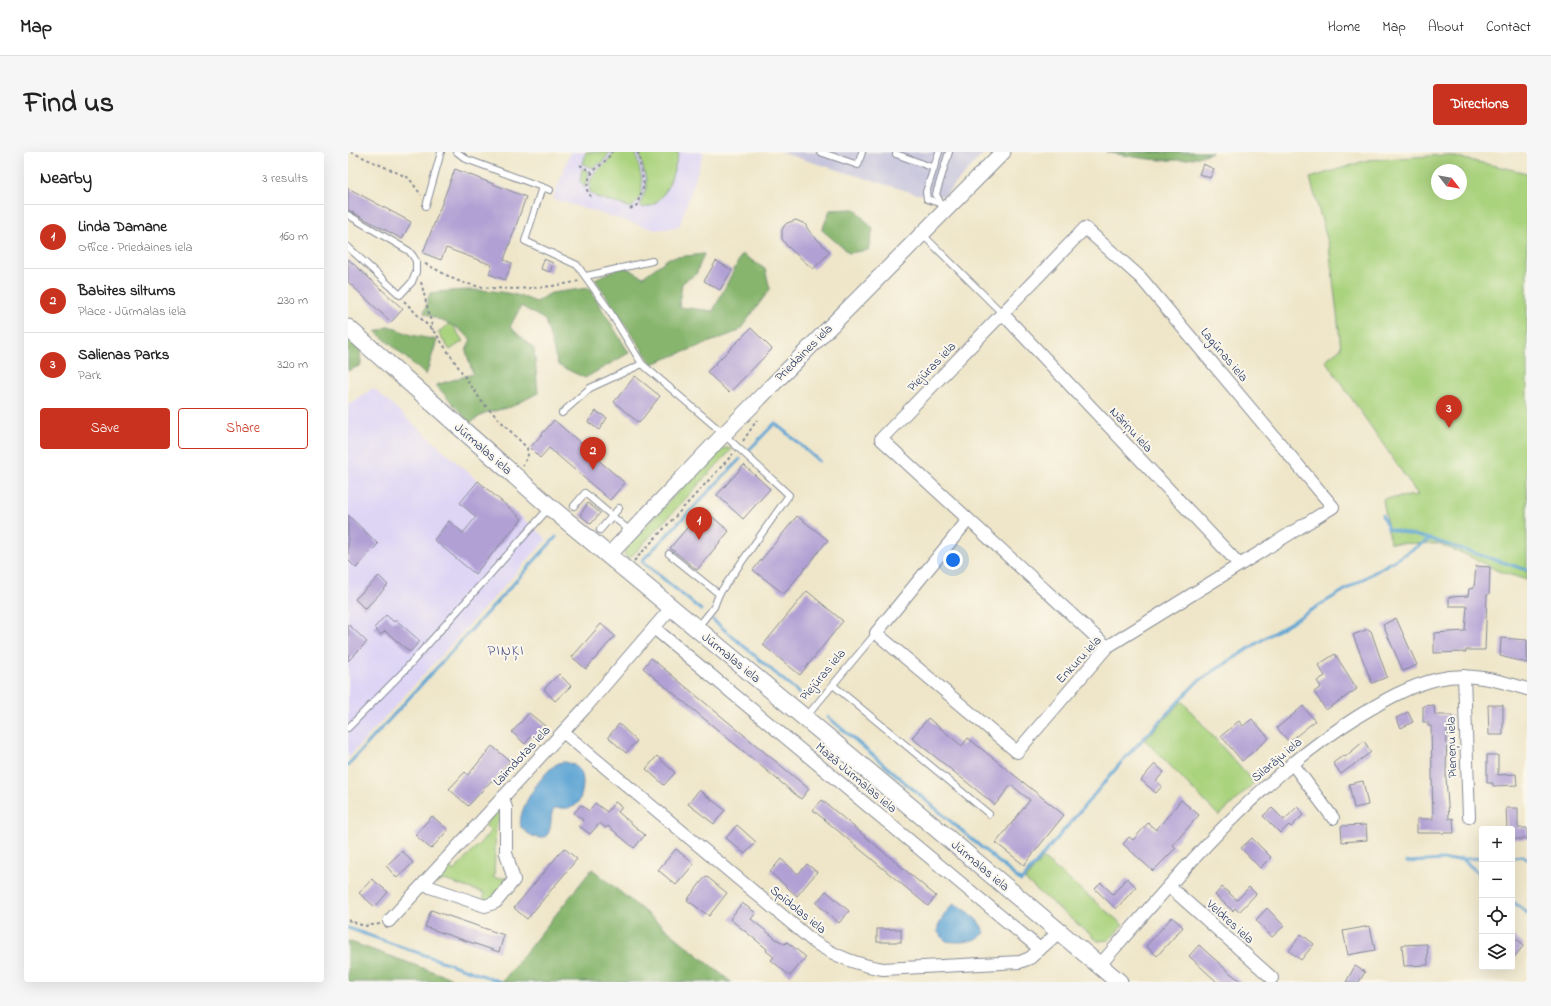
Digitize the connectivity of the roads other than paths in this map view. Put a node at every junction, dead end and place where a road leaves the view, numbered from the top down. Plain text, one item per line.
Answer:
1 (441, 152) edge
2 (457, 152) edge
3 (820, 152) edge
4 (862, 152) edge
5 (939, 152) edge
6 (949, 152) edge
7 (1003, 152) edge
8 (896, 154) dead end
9 (934, 168) junction
10 (542, 187) junction
11 (550, 190) dead end
12 (426, 206) dead end
13 (941, 207) junction
14 (348, 215) edge
15 (1085, 228) joint
16 (922, 234) junction
17 (348, 247) edge
18 (652, 261) dead end
19 (586, 276) junction
20 (1003, 314) junction
21 (348, 328) edge
22 (642, 364) junction
23 (562, 413) dead end
24 (724, 434) junction
25 (574, 506) dead end
26 (550, 507) junction
27 (1333, 507) joint
28 (618, 508) dead end
29 (612, 516) junction
30 (968, 520) junction
31 (600, 530) dead end
32 (630, 531) junction
33 (669, 554) dead end
34 (608, 556) junction
35 (1239, 564) junction
36 (719, 594) junction
37 (671, 608) junction
38 (654, 628) junction
39 (696, 629) junction
40 (876, 633) junction
41 (1107, 647) junction
42 (1464, 676) junction
43 (833, 685) junction
44 (1527, 689) edge
45 (805, 718) junction
46 (348, 728) edge
47 (563, 732) junction
48 (1292, 763) junction
49 (503, 796) junction
50 (989, 814) dead end
51 (1469, 817) dead end
52 (1333, 818) dead end
53 (425, 882) junction
54 (1170, 887) junction
55 (389, 921) road end
56 (1058, 932) junction
57 (1040, 949) junction
58 (1099, 966) junction
59 (1272, 978) dead end
60 (1119, 982) edge

1 - 12 lane
2 - 10 lane
3 - 4 lane
5 - 9 lane
6 - 13 lane
7 - 13 street, Priedaines iela
8 - 9 lane
9 - 13 lane
10 - 11 lane
10 - 19 lane
13 - 16 street, Priedaines iela
14 - 17 lane
15 - 20 street, Piejūras iela
15 - 27 street, Lagūnas iela
16 - 20 lane
16 - 24 street, Priedaines iela
18 - 19 lane
19 - 22 lane
20 - 30 street, Piejūras iela
20 - 35 street, Nāriņu iela
21 - 26 main road, Jūrmalas iela
22 - 23 lane
22 - 24 lane
24 - 32 street, Priedaines iela
24 - 36 lane
25 - 29 lane
26 - 34 main road, Jūrmalas iela
26 - 46 lane
27 - 35 street, Enkuru iela
28 - 29 lane
29 - 31 lane
29 - 32 lane
30 - 40 street, Piejūras iela
30 - 41 street, Piejūras iela
32 - 34 street, Priedaines iela
33 - 36 lane
34 - 37 main road, Jūrmalas iela
35 - 41 street, Enkuru iela
36 - 39 lane
37 - 38 street, Laimdotas iela
37 - 39 main road, Jūrmalas iela
38 - 47 street, Laimdotas iela
38 - 57 street, Mazā Jūrmalas iela
39 - 45 main road, Jūrmalas iela
40 - 41 street, Enkuru iela
40 - 43 lane, Piejūras iela
42 - 44 street, Silarāju iela
42 - 48 street, Silarāju iela
42 - 51 street, Pieneņu iela
43 - 45 lane, Piejūras iela
43 - 50 lane
45 - 56 main road, Jūrmalas iela
47 - 49 street, Laimdotas iela
47 - 57 street, Spīdolas iela
48 - 52 street
48 - 54 street, Silarāju iela
49 - 53 street, Laimdotas iela
49 - 53 street
53 - 55 street, Laimdotas iela
54 - 58 street, Silarāju iela
54 - 59 street, Veldres iela
56 - 57 street, Spīdolas iela
56 - 58 main road, Jūrmalas iela
58 - 60 main road, Jūrmalas iela

